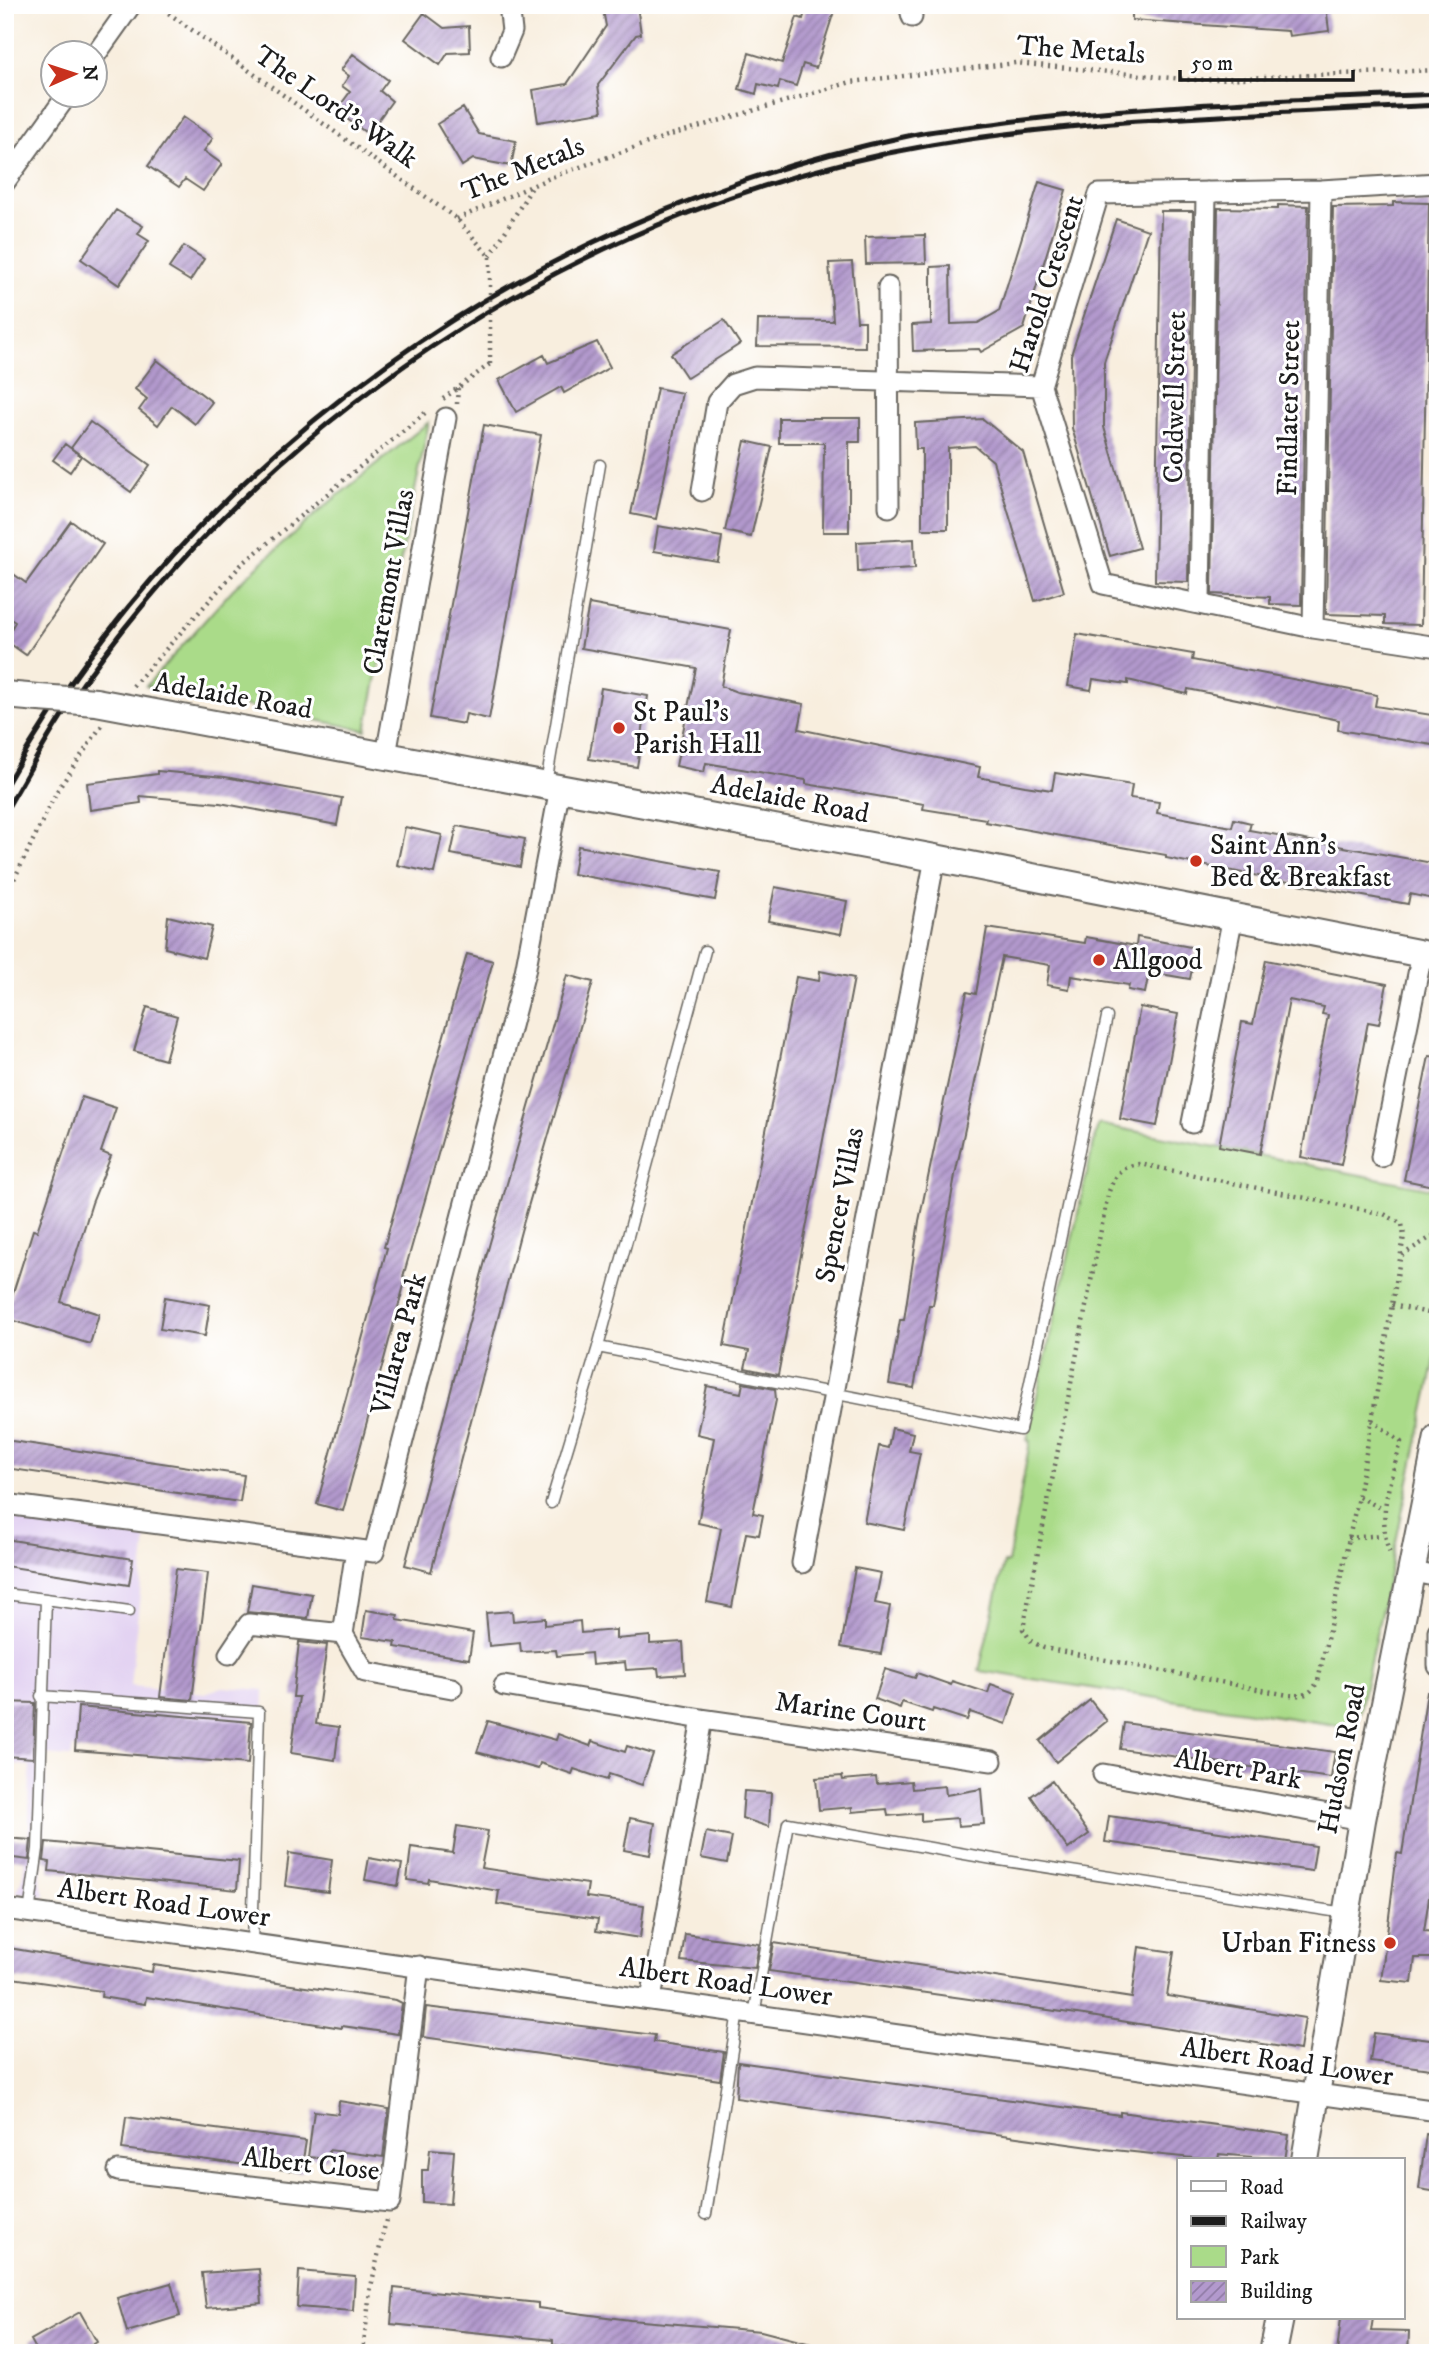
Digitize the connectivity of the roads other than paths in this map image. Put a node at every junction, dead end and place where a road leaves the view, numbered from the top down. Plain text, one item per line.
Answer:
1 (131, 5) edge
2 (509, 5) edge
3 (108, 38) edge
4 (501, 57) dead end
5 (58, 108) edge
6 (5, 182) edge
7 (1438, 183) edge
8 (1321, 190) junction
9 (1206, 192) junction
10 (888, 287) dead end
11 (888, 381) junction
12 (1041, 386) junction
13 (446, 418) dead end
14 (600, 465) dead end
15 (702, 491) dead end
16 (889, 507) dead end
17 (1200, 602) junction
18 (1313, 628) junction
19 (1438, 647) edge
20 (5, 695) edge
21 (386, 755) junction
22 (553, 786) junction
23 (935, 858) junction
24 (1233, 916) junction
25 (705, 951) dead end
26 (1430, 956) edge
27 (1107, 1017) dead end
28 (1192, 1123) dead end
29 (1381, 1157) dead end
30 (598, 1347) junction
31 (832, 1392) junction
32 (1438, 1437) edge
33 (551, 1503) dead end
34 (5, 1504) edge
35 (356, 1550) junction
36 (802, 1563) dead end
37 (1409, 1571) junction
38 (1438, 1577) edge
39 (5, 1594) edge
40 (46, 1600) junction
41 (129, 1611) dead end
42 (1438, 1631) edge
43 (343, 1634) junction
44 (229, 1654) dead end
45 (1438, 1666) edge
46 (503, 1686) dead end
47 (452, 1688) dead end
48 (41, 1696) junction
49 (702, 1719) junction
50 (992, 1760) dead end
51 (1103, 1774) dead end
52 (1362, 1820) junction
53 (5, 1909) edge
54 (29, 1913) junction
55 (1346, 1913) junction
56 (252, 1944) junction
57 (419, 1966) junction
58 (651, 1999) junction
59 (746, 2013) junction
60 (1314, 2094) junction
61 (1438, 2111) edge
62 (1305, 2158) edge
63 (118, 2171) dead end
64 (706, 2214) dead end
65 (1280, 2320) edge
66 (1273, 2353) edge

1 - 3 street
2 - 4 street
5 - 6 street
7 - 8 street, Harold Crescent
8 - 9 street, Harold Crescent
8 - 18 street, Findlater Street
9 - 12 street, Harold Crescent
9 - 17 street, Coldwell Street
10 - 11 street
11 - 12 street
11 - 15 street
11 - 16 street
12 - 17 street, Harold Crescent
13 - 21 street, Claremont Villas
14 - 22 lane
17 - 18 street, Harold Crescent
18 - 19 street, Harold Crescent
20 - 21 street, Adelaide Road, bridge
21 - 22 street, Adelaide Road
22 - 23 street, Adelaide Road
22 - 35 street, Villarea Park
23 - 24 street, Adelaide Road
23 - 31 street, Spencer Villas
24 - 26 street, Adelaide Road
24 - 28 street
25 - 30 lane
26 - 29 street
27 - 31 lane
30 - 31 lane
30 - 33 lane
31 - 36 street, Spencer Villas
32 - 37 street, Hudson Road
34 - 35 street
35 - 43 street
37 - 38 street
37 - 52 street, Hudson Road
39 - 40 lane
40 - 41 lane
40 - 48 lane
42 - 45 street
43 - 44 street
43 - 47 street
46 - 49 street, Marine Court
48 - 54 lane
48 - 56 lane
49 - 50 street, Marine Court
49 - 58 street
51 - 52 street, Albert Park
52 - 55 street, Hudson Road
53 - 54 street, Albert Road Lower
54 - 56 street, Albert Road Lower
55 - 59 lane
55 - 60 street, Hudson Road
56 - 57 street, Albert Road Lower
57 - 58 street, Albert Road Lower
57 - 63 street, Albert Close
58 - 59 street, Albert Road Lower
59 - 60 street, Albert Road Lower
59 - 64 lane
60 - 61 street, Albert Road Lower
60 - 62 street, Hudson Road
65 - 66 street

